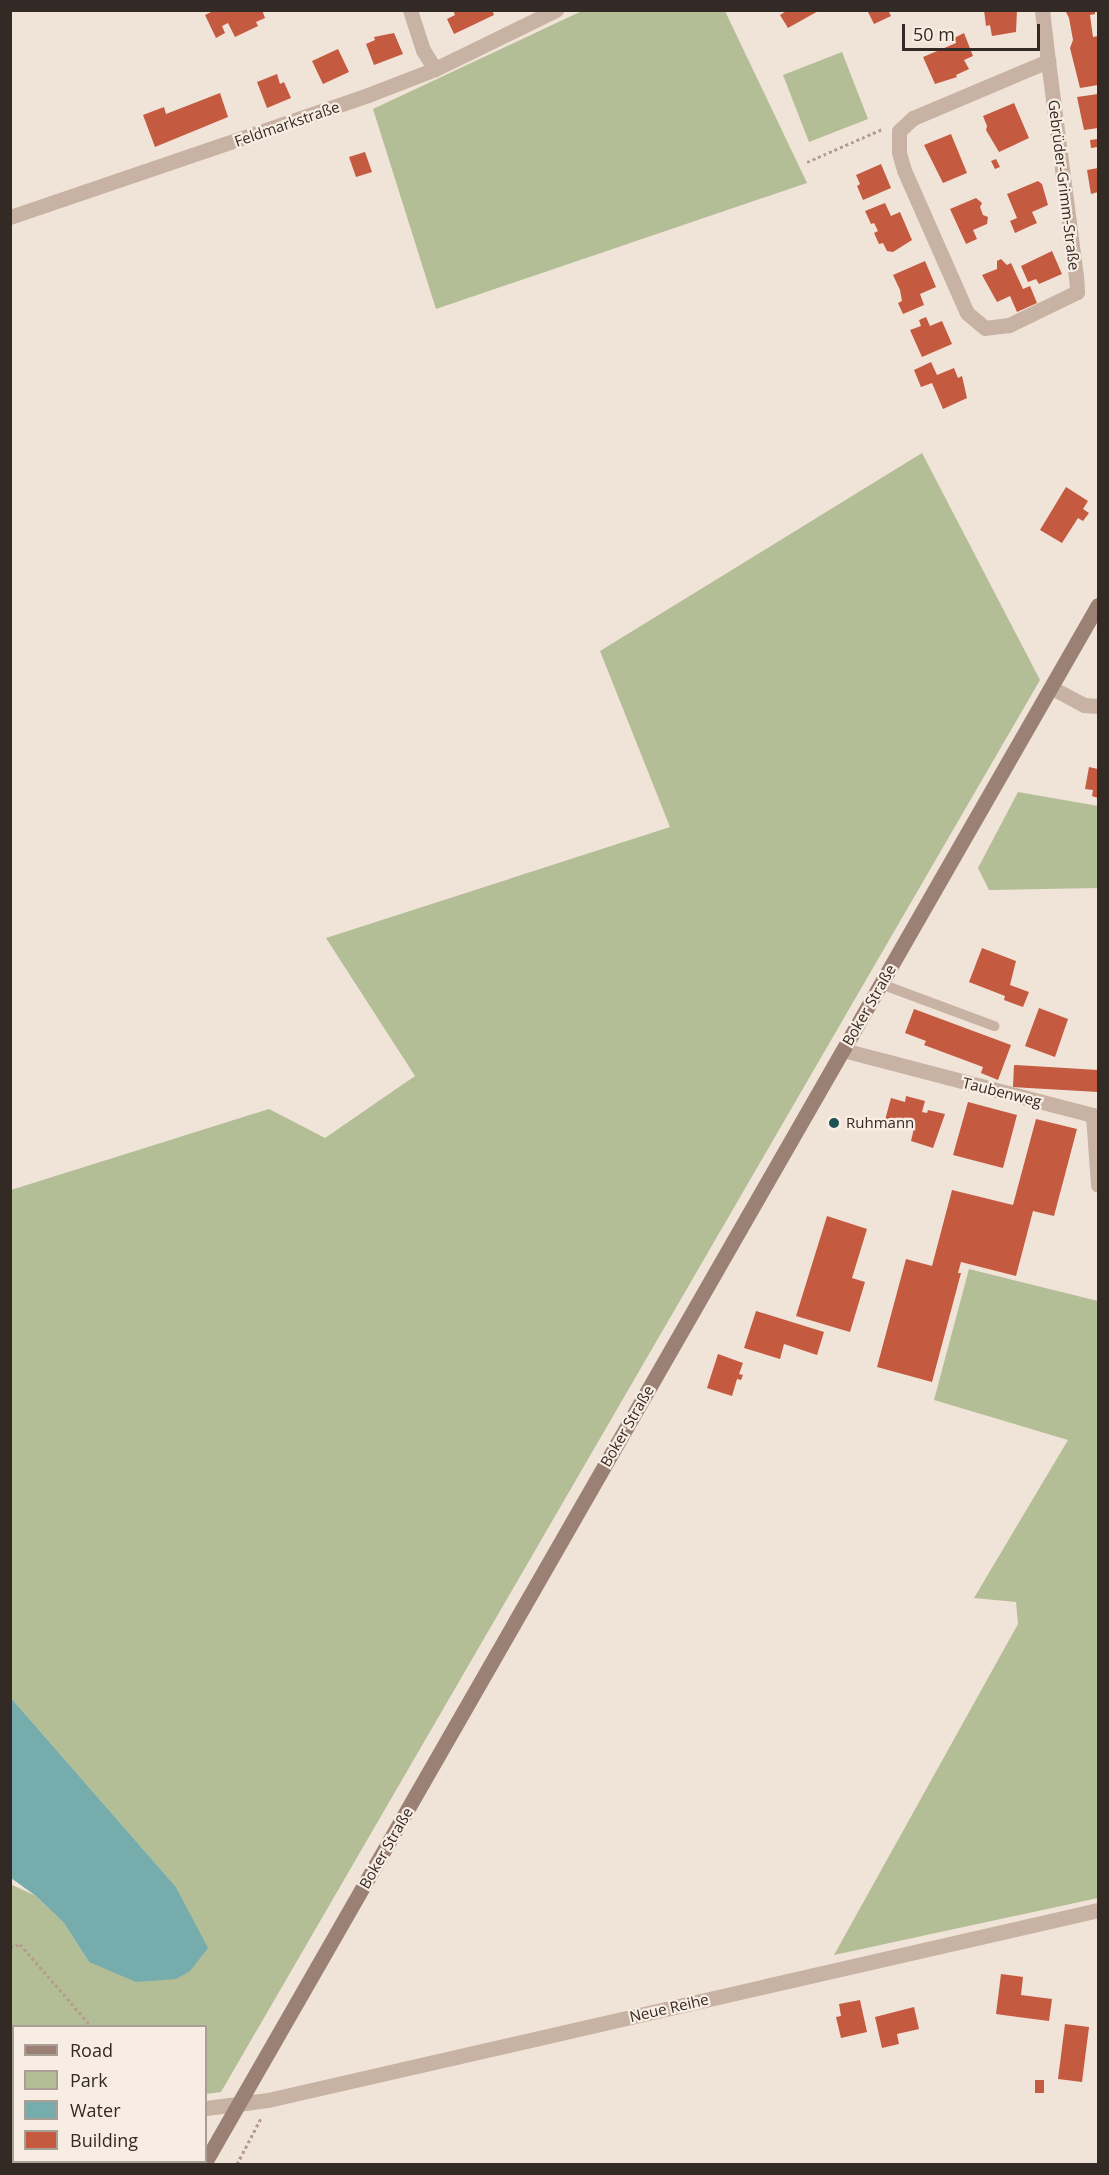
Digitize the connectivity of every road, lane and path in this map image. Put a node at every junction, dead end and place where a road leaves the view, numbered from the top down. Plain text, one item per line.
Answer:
1 (410, 10) edge
2 (556, 10) edge
3 (1042, 10) edge
4 (1048, 61) junction
5 (435, 69) junction
6 (899, 131) junction
7 (807, 162) dead end
8 (10, 217) edge
9 (1098, 605) edge
10 (1052, 688) junction
11 (1098, 706) edge
12 (882, 984) junction
13 (994, 1026) dead end
14 (843, 1050) junction
15 (1098, 1185) edge
16 (1098, 1910) edge
17 (10, 1947) edge
18 (90, 2025) edge
19 (239, 2104) junction
20 (207, 2108) edge
21 (207, 2159) edge

1 - 5 street
2 - 5 street, Feldmarkstraße
3 - 4 street, Gebrüder-Grimm-Straße
4 - 6 street
4 - 6 street, Gebrüder-Grimm-Straße
5 - 8 street, Feldmarkstraße
6 - 7 path
9 - 10 main road, Boker Straße
10 - 11 street
10 - 12 main road, Boker Straße
12 - 13 lane
12 - 14 main road, Boker Straße
14 - 15 street, Taubenweg
14 - 19 main road, Boker Straße
16 - 19 street, Neue Reihe
17 - 18 path
19 - 20 street, Neue Reihe
19 - 21 main road, Boker Straße

